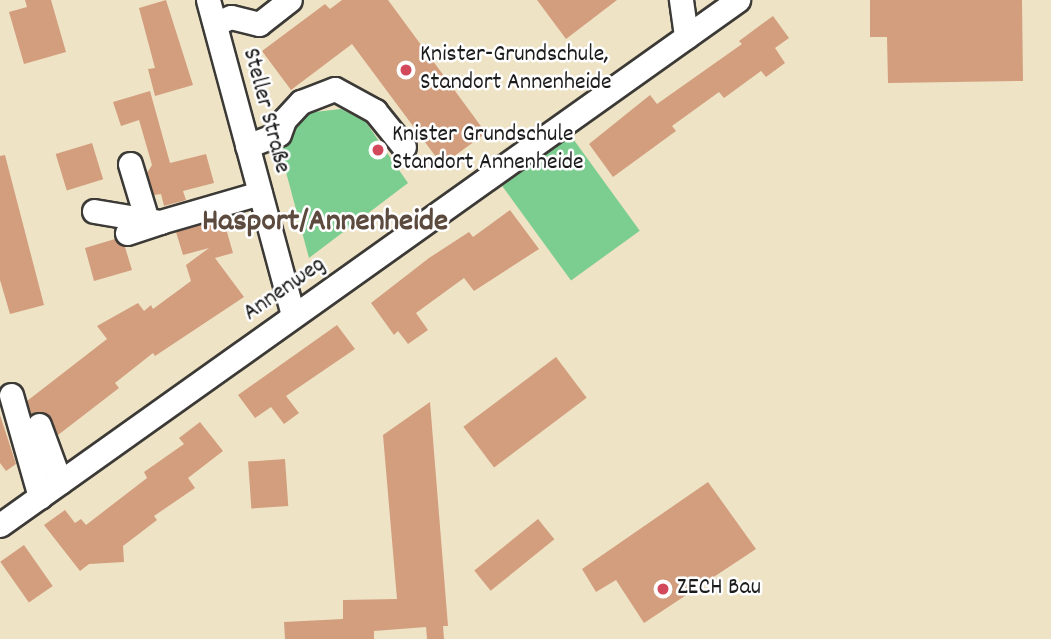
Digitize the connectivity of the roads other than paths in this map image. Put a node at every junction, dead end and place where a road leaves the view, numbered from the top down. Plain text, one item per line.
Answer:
1 (208, 0) edge
2 (289, 0) edge
3 (681, 0) edge
4 (738, 0) edge
5 (226, 14) edge
6 (686, 37) junction
7 (247, 146) junction
8 (404, 147) dead end
9 (130, 164) dead end
10 (260, 192) junction
11 (93, 211) dead end
12 (153, 219) junction
13 (127, 233) dead end
14 (293, 316) junction
15 (10, 395) dead end
16 (39, 425) dead end
17 (60, 482) junction
18 (40, 497) junction
19 (0, 525) edge

1 - 5 street, Steller Straße
2 - 5 street
3 - 6 street
4 - 6 street, Annenweg
5 - 7 street, Steller Straße
6 - 14 street, Annenweg
7 - 8 street
7 - 10 street, Steller Straße
9 - 12 street
10 - 12 street
10 - 14 street, Steller Straße
11 - 12 street
12 - 13 street
14 - 17 street, Annenweg
15 - 18 street
16 - 17 street
17 - 18 street, Annenweg
18 - 19 street, Annenweg

